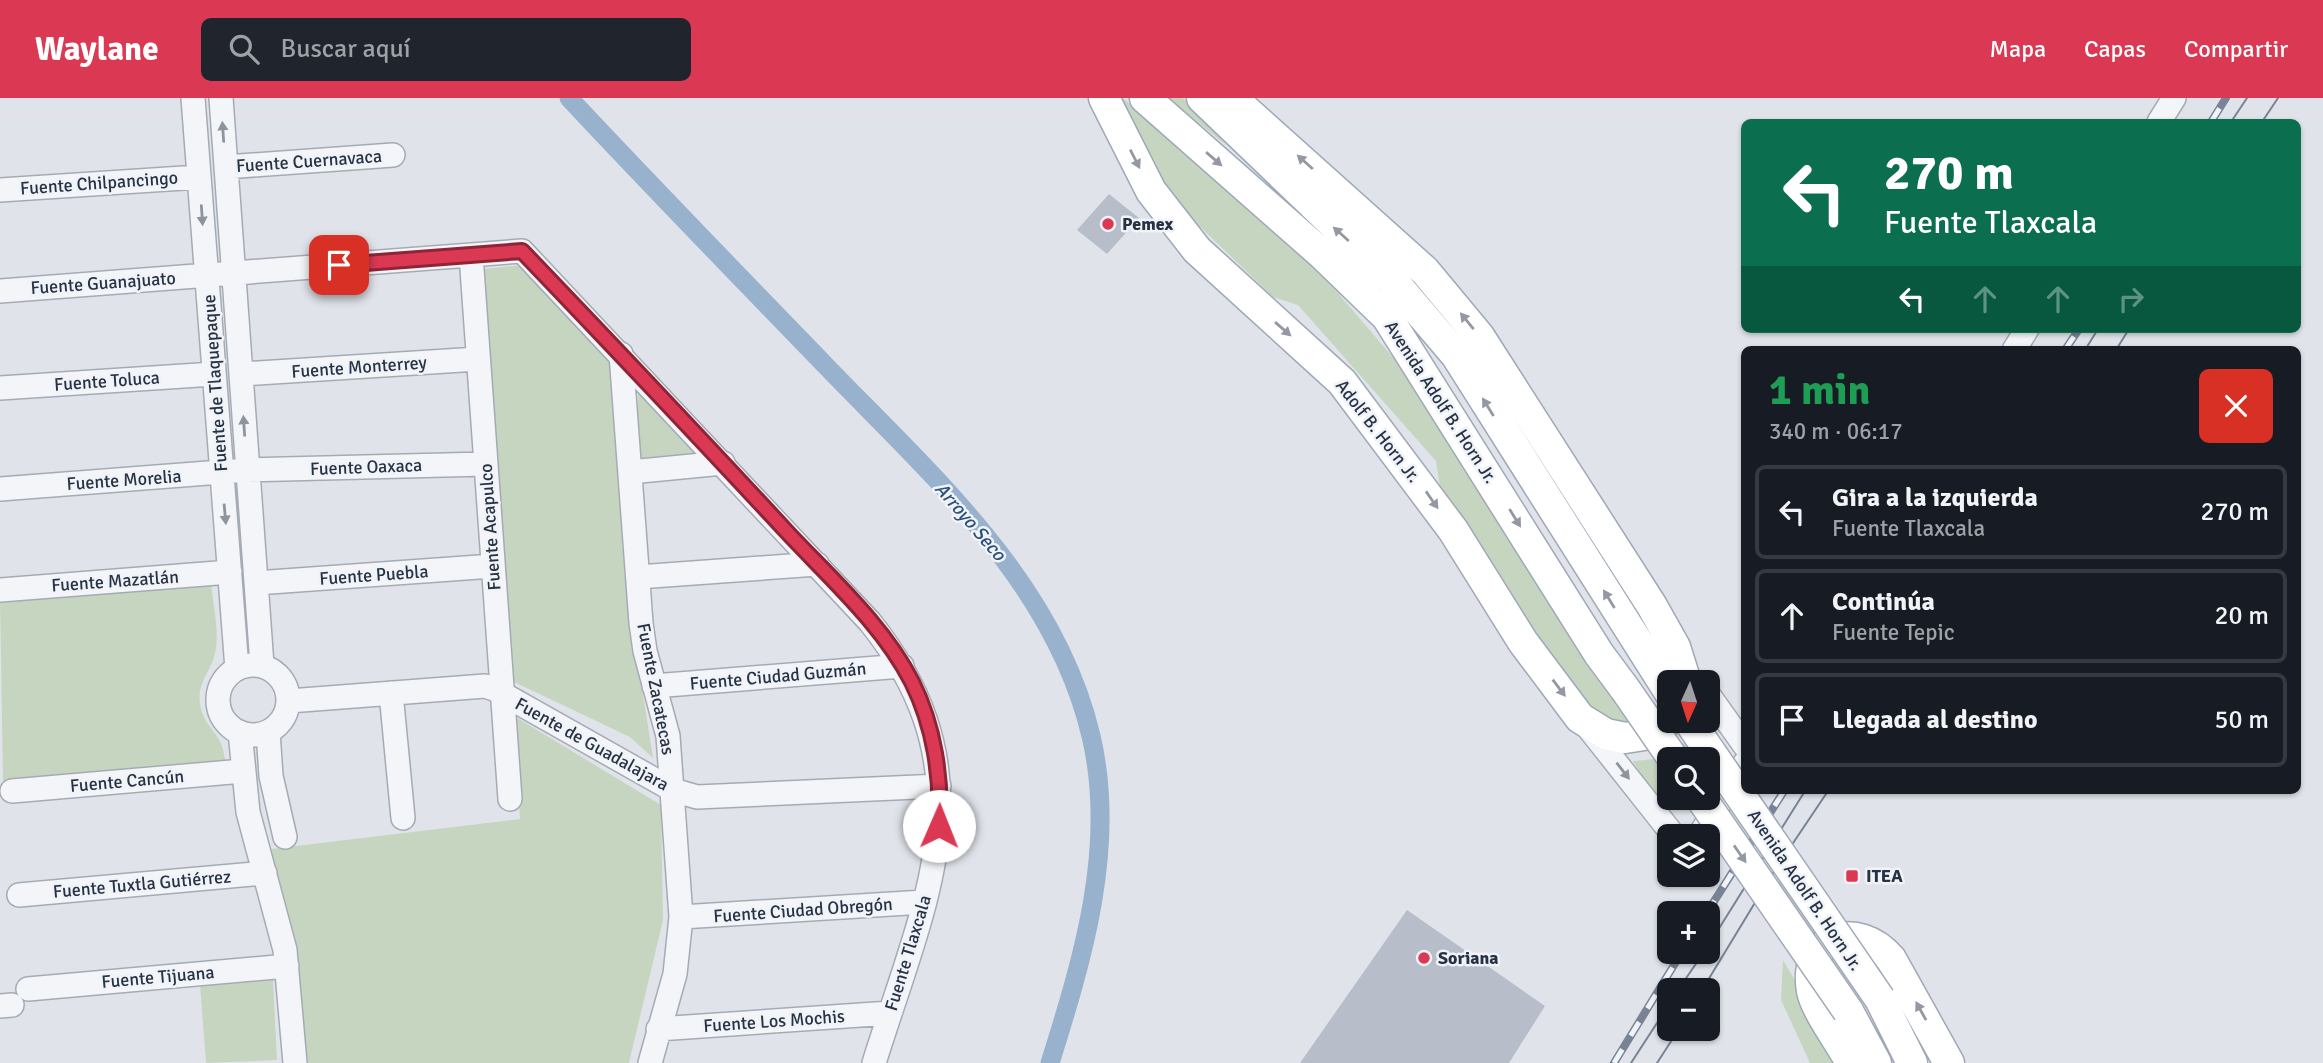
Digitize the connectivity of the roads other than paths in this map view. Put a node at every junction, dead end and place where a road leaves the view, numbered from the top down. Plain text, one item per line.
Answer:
1 (193, 98) edge
2 (221, 98) edge
3 (1104, 98) edge
4 (1144, 98) edge
5 (1202, 98) edge
6 (1232, 98) edge
7 (2174, 98) edge
8 (2161, 119) edge
9 (393, 155) dead end
10 (226, 167) junction
11 (199, 177) junction
12 (0, 190) edge
13 (471, 255) junction
14 (233, 273) junction
15 (207, 275) junction
16 (0, 291) edge
17 (621, 354) junction
18 (478, 359) junction
19 (214, 374) junction
20 (241, 374) junction
21 (0, 388) edge
22 (723, 463) junction
23 (485, 464) junction
24 (247, 470) junction
25 (222, 472) junction
26 (630, 472) junction
27 (0, 489) edge
28 (817, 564) junction
29 (493, 566) junction
30 (229, 572) junction
31 (638, 577) junction
32 (256, 583) junction
33 (0, 590) edge
34 (1675, 647) junction
35 (262, 665) junction
36 (902, 666) junction
37 (237, 668) junction
38 (1682, 670) edge
39 (1691, 670) edge
40 (1657, 674) edge
41 (654, 686) junction
42 (502, 692) junction
43 (391, 693) junction
44 (289, 701) junction
45 (1720, 711) edge
46 (1580, 718) junction
47 (1657, 727) edge
48 (240, 732) junction
49 (268, 732) junction
50 (1697, 733) edge
51 (1741, 740) edge
52 (1665, 747) edge
53 (1741, 769) edge
54 (243, 771) junction
55 (939, 786) junction
56 (673, 790) junction
57 (12, 791) dead end
58 (510, 799) dead end
59 (1709, 810) edge
60 (403, 818) dead end
61 (1664, 824) edge
62 (1707, 824) edge
63 (285, 837) dead end
64 (265, 873) junction
65 (19, 895) dead end
66 (924, 902) junction
67 (681, 917) junction
68 (287, 966) junction
69 (13, 1000) edge
70 (890, 1013) junction
71 (658, 1029) junction
72 (295, 1063) edge
73 (650, 1063) edge
74 (874, 1063) edge
75 (1851, 1063) edge
76 (1876, 1063) edge
77 (1912, 1063) edge
78 (1949, 1063) edge

1 - 11 street, Fuente de Tlaquepaque
10 -> 2 street, Fuente de Tlaquepaque
3 -> 46 main road, Adolf B. Horn Jr.
4 -> 52 main road, Avenida Adolf B. Horn Jr., bridge
40 -> 5 main road, Avenida Adolf B. Horn Jr.
34 -> 6 main road
7 - 8 street
9 - 10 street, Fuente Cuernavaca
10 - 14 street, Fuente de Tlaquepaque
11 - 12 street, Fuente Chilpancingo
11 -> 15 street, Fuente de Tlaquepaque
13 - 14 street, Fuente Guanajuato
13 - 17 street, Fuente Tlaxcala
13 - 18 street, Fuente Acapulco
14 - 15 street, Fuente Guanajuato
14 - 20 street, Fuente de Tlaquepaque
15 - 16 street, Fuente Guanajuato
15 - 19 street, Fuente de Tlaquepaque
17 - 22 street, Fuente Tlaxcala
17 - 26 street, Fuente Zacatecas
18 - 20 street, Fuente Monterrey
18 - 23 street, Fuente Acapulco
19 - 21 street, Fuente Toluca
19 - 25 street, Fuente de Tlaquepaque
24 -> 20 street, Fuente de Tlaquepaque
22 - 26 street
22 - 28 street, Fuente Tlaxcala
23 - 24 street, Fuente Oaxaca
23 - 29 street, Fuente Acapulco
24 - 25 street, Fuente Morelia
24 - 32 street, Fuente de Tlaquepaque
25 - 27 street, Fuente Morelia
25 -> 30 street, Fuente de Tlaquepaque
26 - 31 street, Fuente Zacatecas
28 - 31 street
28 - 36 street, Fuente Tlaxcala
29 - 32 street, Fuente Puebla
29 - 42 street, Fuente Acapulco
30 - 33 street, Fuente Mazatlán
30 - 37 street, Fuente de Tlaquepaque
31 - 41 street, Fuente Zacatecas
32 - 35 street, Fuente de Tlaquepaque
34 - 38 main road
34 - 39 street
35 - 37 street
35 - 44 street
36 - 41 street, Fuente Ciudad Guzmán
36 - 55 street, Fuente Tlaxcala
37 - 48 street
41 - 56 street, Fuente Zacatecas
42 - 43 street, Fuente de Guadalajara
42 - 56 street, Fuente de Guadalajara
42 - 58 street, Fuente Acapulco
43 - 44 street, Fuente de Guadalajara
43 - 60 street
44 - 49 street
45 - 51 street
46 - 47 main road, Adolf B. Horn Jr.
46 -> 61 street, Adolf B. Horn Jr.
48 - 49 street
48 - 54 street
49 - 63 street
50 - 77 main road, Avenida Adolf B. Horn Jr., bridge
53 - 62 street
54 - 57 street, Fuente Cancún
54 - 64 street
55 - 56 street, Fuente de Guadalajara
55 - 66 street, Fuente Tlaxcala
56 - 67 street, Fuente Zacatecas
59 -> 76 main road, Avenida Adolf B. Horn Jr., bridge
64 - 65 street, Fuente Tuxtla Gutiérrez
64 - 68 street
66 - 67 street, Fuente Ciudad Obregón
66 - 70 street, Fuente Tlaxcala
67 - 71 street, Fuente Zacatecas
68 - 69 street, Fuente Tijuana
68 - 72 street
70 - 71 street, Fuente Los Mochis
70 - 74 street, Fuente Tlaxcala
71 - 73 street, Fuente Zacatecas
78 -> 75 main road

